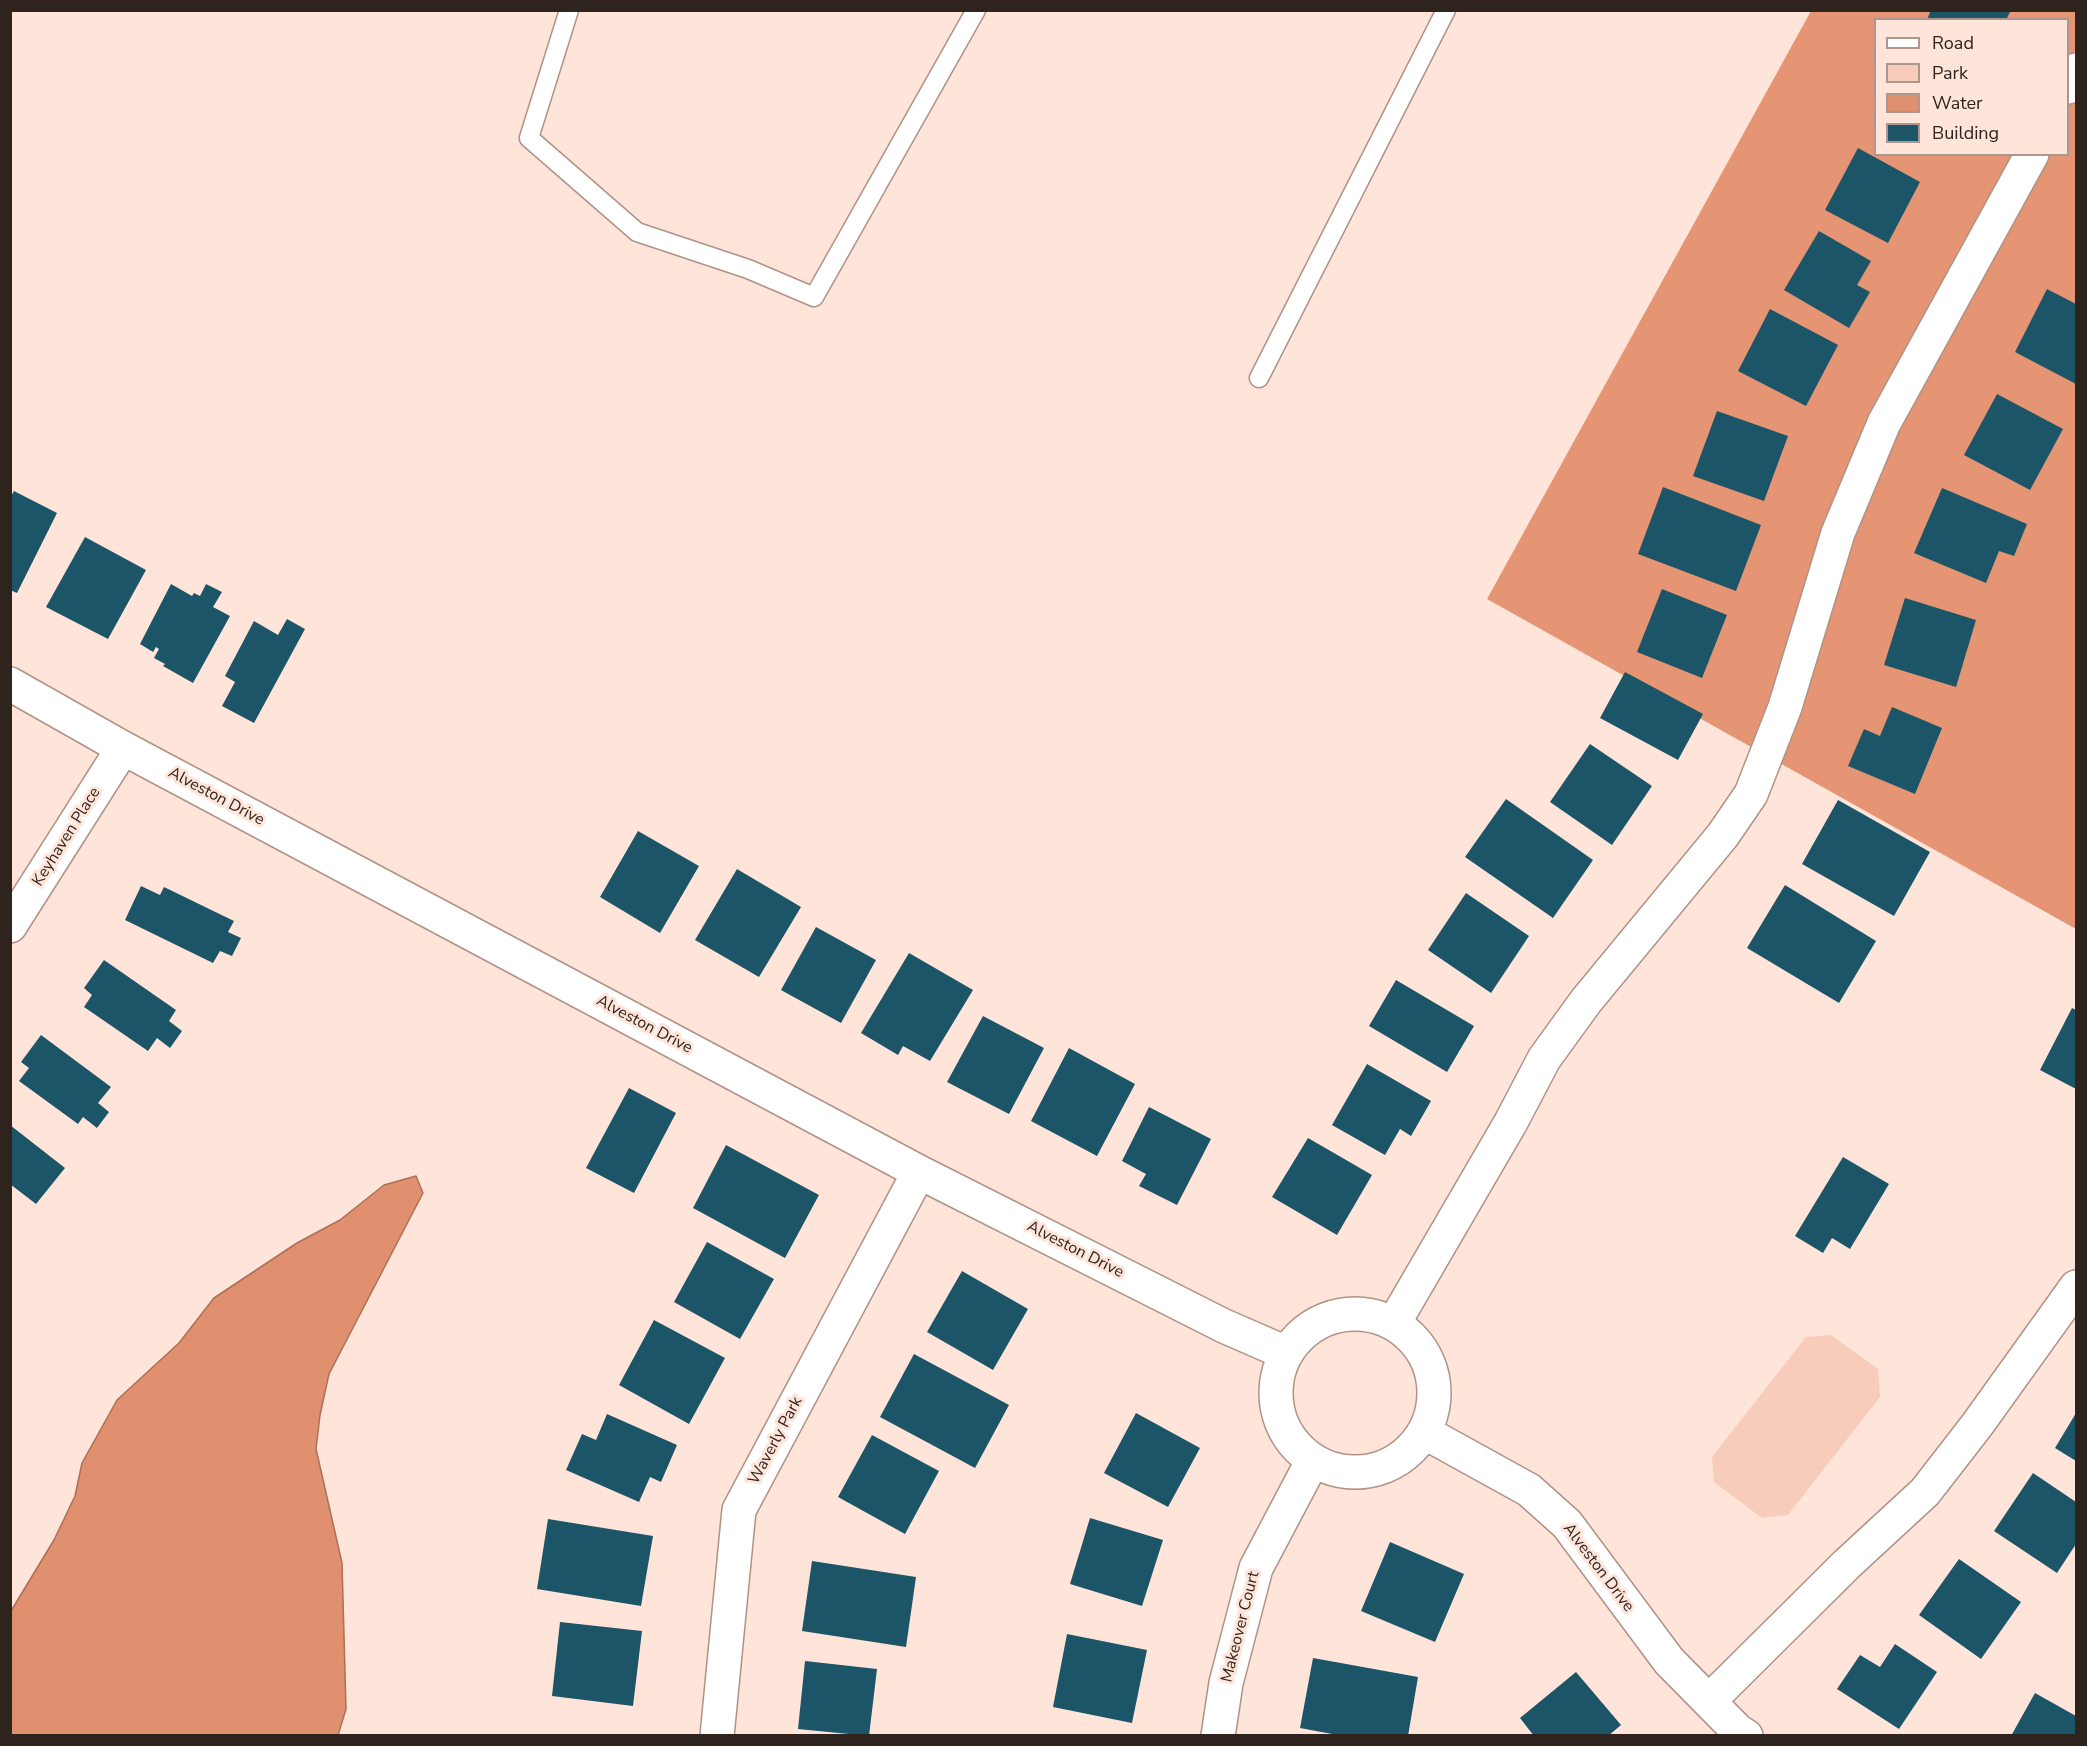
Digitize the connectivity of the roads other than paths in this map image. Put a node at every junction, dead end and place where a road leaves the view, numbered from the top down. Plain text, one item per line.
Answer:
1 (568, 10) edge
2 (976, 10) edge
3 (1446, 10) edge
4 (2031, 156) edge
5 (1259, 378) dead end
6 (10, 684) edge
7 (123, 748) junction
8 (10, 926) edge
9 (919, 1172) junction
10 (2076, 1287) edge
11 (1394, 1323) junction
12 (1286, 1353) junction
13 (1424, 1432) junction
14 (1313, 1460) junction
15 (1709, 1701) junction
16 (717, 1736) edge
17 (1218, 1736) edge
18 (1746, 1736) edge

1 - 2 lane
3 - 5 lane
4 - 11 street
6 - 7 street, Alveston Drive
7 - 8 street, Keyhaven Place
7 - 9 street, Alveston Drive
9 - 12 street, Alveston Drive
9 - 16 street, Waverly Park
10 - 15 street
11 - 12 street
11 - 13 street
12 - 14 street
13 - 14 street
13 - 15 street, Alveston Drive
14 - 17 street, Makeover Court
15 - 18 street, Alveston Drive

